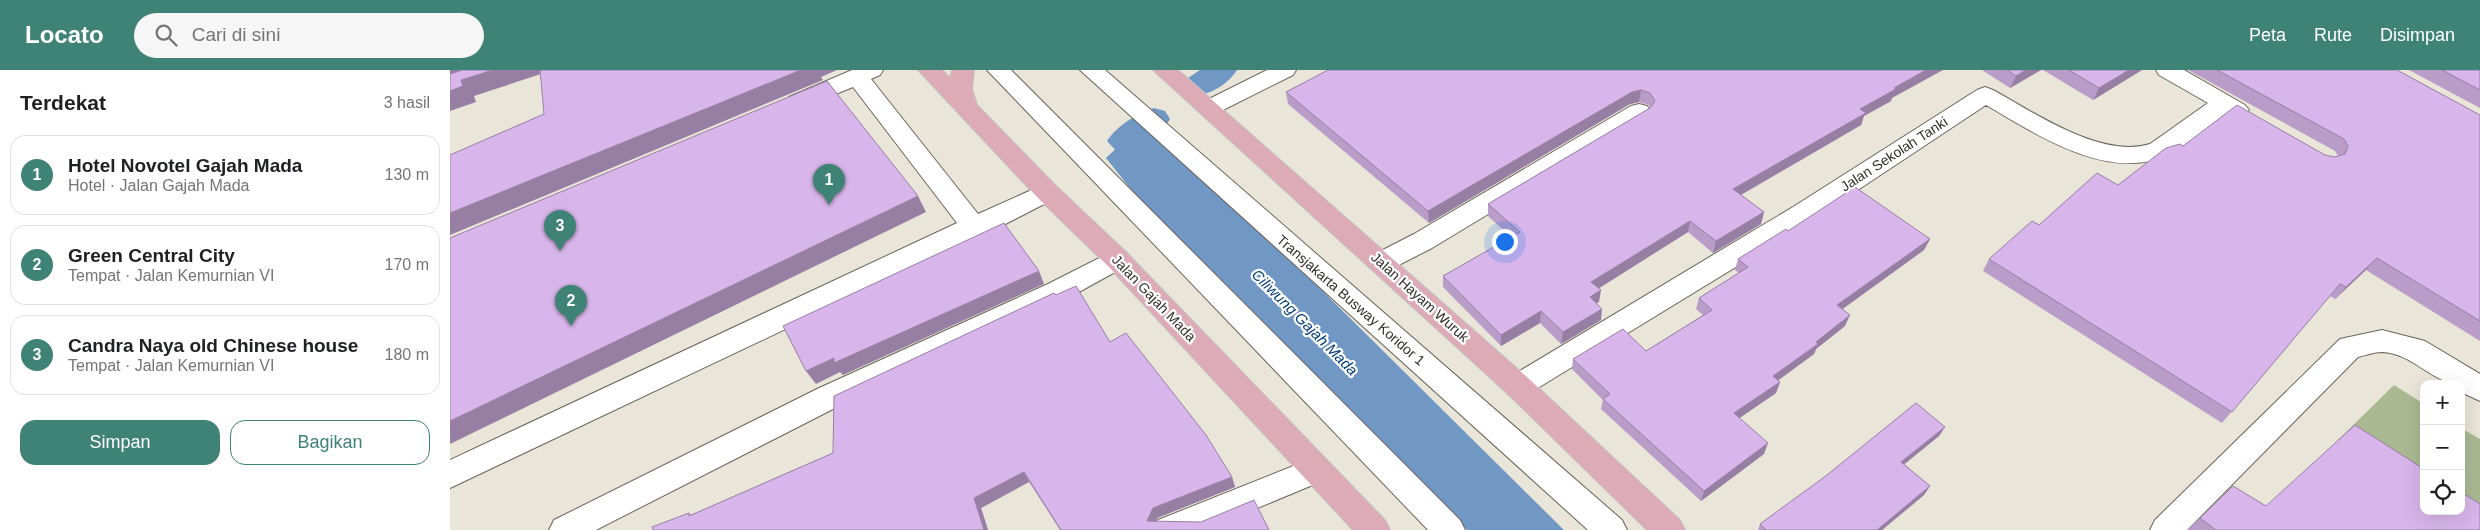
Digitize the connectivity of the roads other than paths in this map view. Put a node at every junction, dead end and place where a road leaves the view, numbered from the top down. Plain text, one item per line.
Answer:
1 (929, 70) edge
2 (963, 70) edge
3 (998, 70) edge
4 (1091, 70) edge
5 (1164, 70) edge
6 (1285, 70) edge
7 (2167, 70) edge
8 (865, 73) edge
9 (2224, 103) junction
10 (966, 108) junction
11 (1209, 108) junction
12 (772, 112) edge
13 (1639, 112) edge
14 (2257, 121) edge
15 (1047, 192) junction
16 (975, 228) junction
17 (1117, 259) junction
18 (1382, 262) junction
19 (1518, 386) junction
20 (2480, 389) edge
21 (1316, 470) junction
22 (450, 475) edge
23 (565, 530) edge
24 (1169, 530) edge
25 (1374, 530) edge
26 (1449, 530) edge
27 (1611, 530) edge
28 (1669, 530) edge
29 (2166, 530) edge

1 - 10 main road, Jalan Gajah Mada
2 - 10 main road
3 - 26 street
4 - 27 street, Transjakarta Busway Koridor 1
5 - 11 main road, Jalan Hayam Wuruk
6 - 11 street
7 - 9 street
8 - 12 street
8 - 16 street
9 - 14 street
9 - 19 street, Jalan Sekolah Tanki
10 - 15 main road, Jalan Gajah Mada
11 - 18 main road, Jalan Hayam Wuruk
13 - 18 street
15 - 16 street
15 - 17 main road, Jalan Gajah Mada
16 - 22 street
17 - 21 main road, Jalan Gajah Mada
17 - 23 street
18 - 19 main road, Jalan Hayam Wuruk
19 - 28 main road, Jalan Hayam Wuruk
20 - 29 street
21 - 24 street
21 - 25 main road, Jalan Gajah Mada

